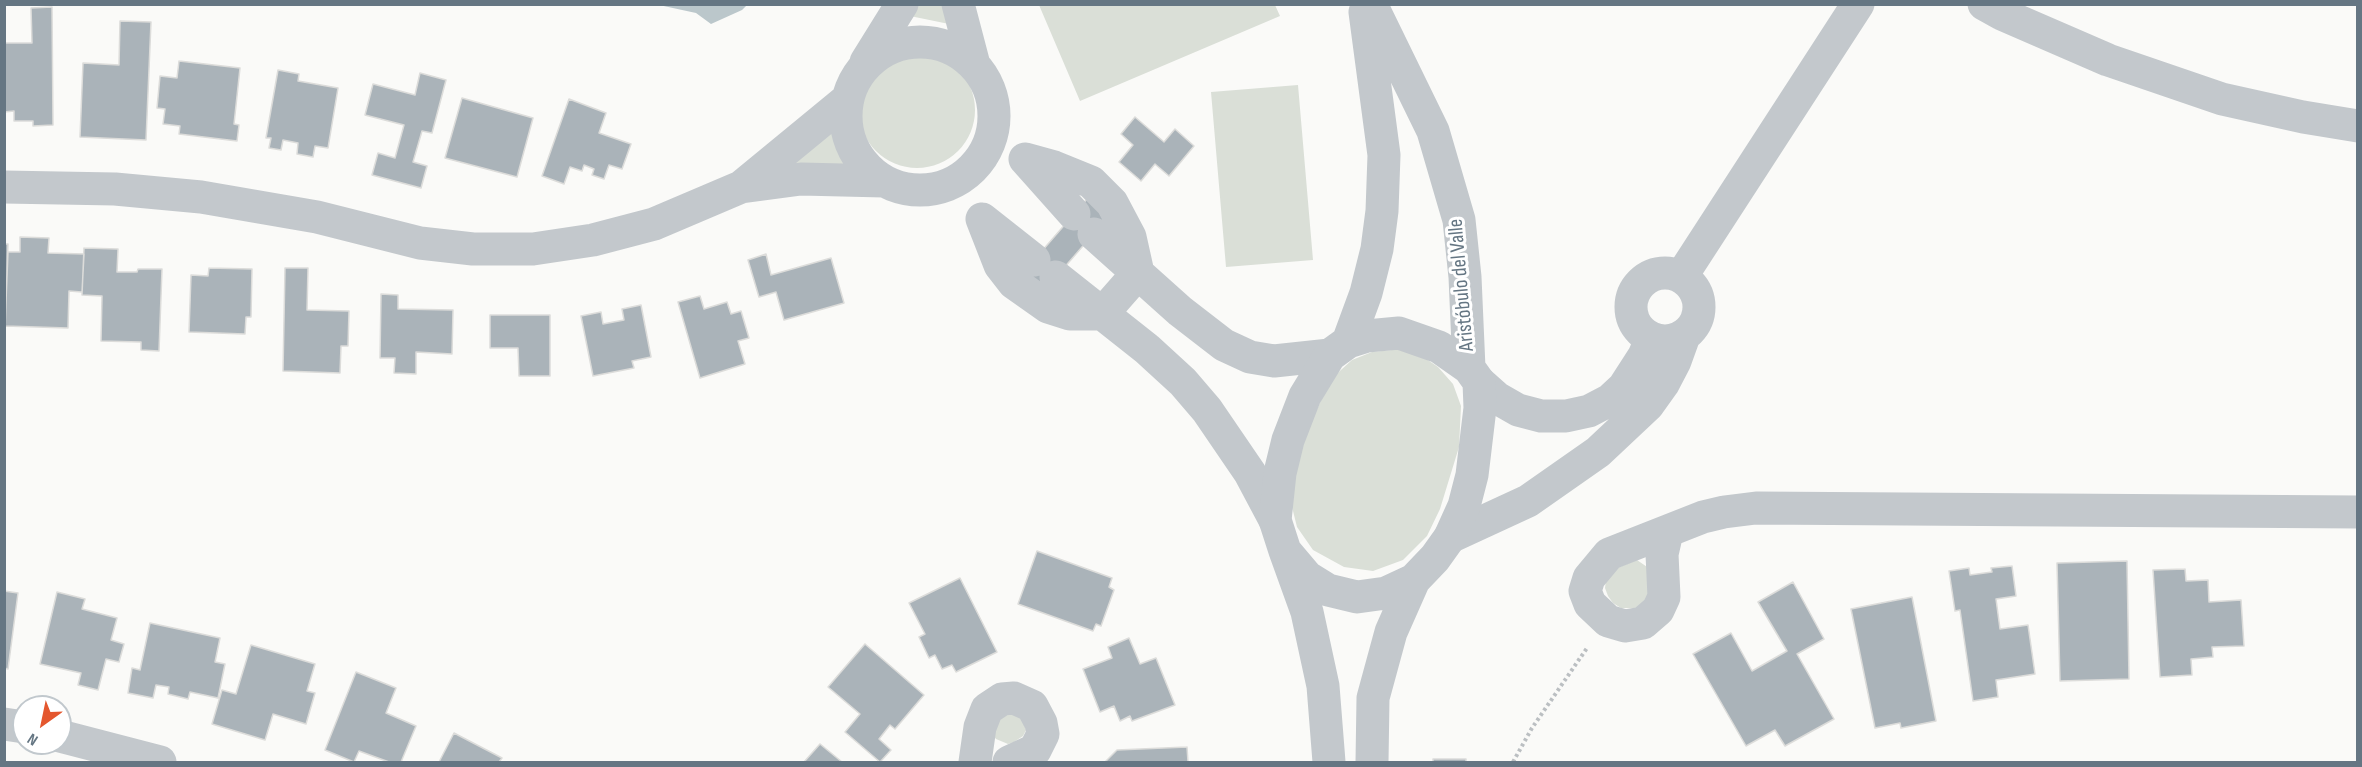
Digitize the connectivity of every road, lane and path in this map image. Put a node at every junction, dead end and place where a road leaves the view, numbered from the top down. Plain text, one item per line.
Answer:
1 (902, 4) edge
2 (958, 4) edge
3 (1365, 4) edge
4 (1371, 4) edge
5 (1858, 4) edge
6 (1984, 4) edge
7 (974, 65) junction
8 (861, 70) junction
9 (848, 99) junction
10 (994, 119) junction
11 (2358, 126) edge
12 (1025, 159) junction
13 (884, 181) junction
14 (4, 187) edge
15 (741, 187) junction
16 (943, 188) junction
17 (982, 219) junction
18 (1138, 273) junction
19 (1681, 277) junction
20 (1102, 314) junction
21 (1684, 336) junction
22 (1651, 339) junction
23 (1339, 349) junction
24 (1474, 375) junction
25 (1566, 417) junction
26 (1583, 463) junction
27 (2358, 512) edge
28 (1275, 520) junction
29 (1667, 532) junction
30 (1450, 537) junction
31 (1285, 551) junction
32 (1414, 580) junction
33 (1608, 621) junction
34 (72, 739) edge
35 (160, 762) edge
36 (975, 762) edge
37 (1009, 762) edge
38 (1329, 762) edge
39 (1372, 762) edge
40 (1513, 762) edge

1 - 8 street
2 - 7 street
3 - 23 street
4 - 24 street, Aristóbulo del Valle
5 - 19 street
6 - 11 street
7 - 8 street
7 - 10 street
8 - 9 street
9 - 13 street
9 - 15 street
10 - 12 street
10 - 16 street
12 - 18 street
12 - 18 street
13 - 15 street
13 - 16 street
14 - 15 street
16 - 17 street
17 - 20 street
17 - 20 street
18 - 20 street
18 - 23 street
19 - 21 street
19 - 22 street
20 - 28 street
21 - 22 street
21 - 26 street
22 - 25 street
23 - 24 street
23 - 28 street
24 - 25 street
24 - 30 street, Aristóbulo del Valle
25 - 26 street
26 - 30 street
27 - 29 street
28 - 31 street
29 - 33 street
29 - 33 street
30 - 32 street, Aristóbulo del Valle
31 - 32 street
31 - 38 street
32 - 39 street
33 - 40 path
34 - 35 street
36 - 37 street

